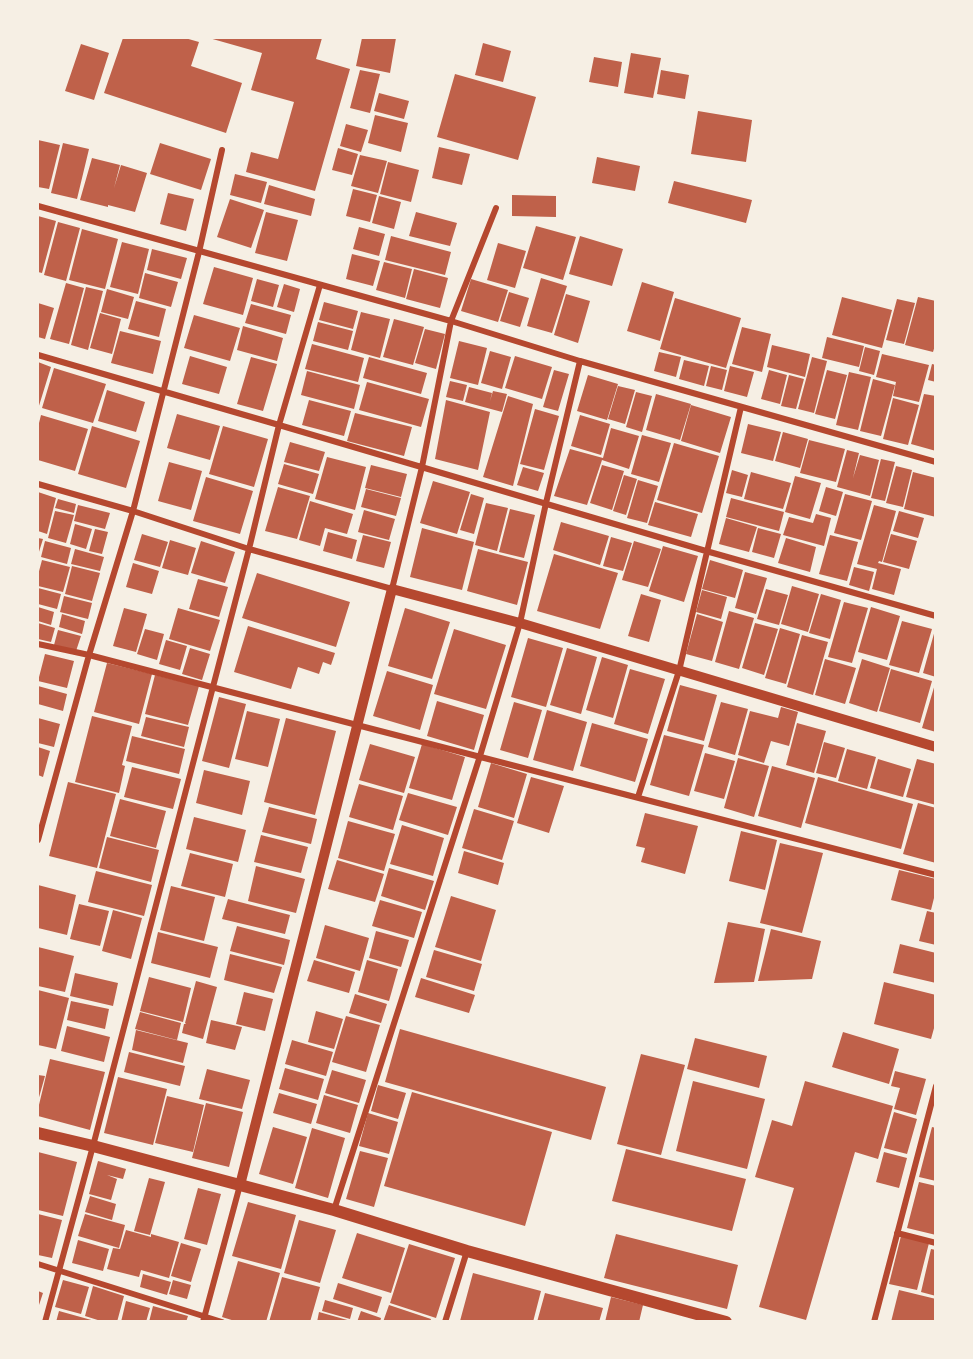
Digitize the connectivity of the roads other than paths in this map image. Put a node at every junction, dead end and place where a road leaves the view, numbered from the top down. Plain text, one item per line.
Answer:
1 (222, 150) dead end
2 (38, 206) edge
3 (496, 208) dead end
4 (200, 252) junction
5 (320, 285) junction
6 (451, 321) junction
7 (38, 355) edge
8 (580, 361) junction
9 (164, 391) junction
10 (741, 407) junction
11 (279, 425) junction
12 (936, 462) edge
13 (422, 467) junction
14 (38, 484) edge
15 (546, 503) junction
16 (133, 512) junction
17 (249, 549) junction
18 (706, 551) junction
19 (392, 589) junction
20 (936, 616) edge
21 (520, 623) junction
22 (38, 644) edge
23 (89, 655) junction
24 (679, 671) junction
25 (212, 687) junction
26 (357, 725) junction
27 (936, 747) edge
28 (480, 756) junction
29 (638, 797) junction
30 (38, 840) edge
31 (936, 875) edge
32 (936, 1086) edge
33 (928, 1115) junction
34 (936, 1117) edge
35 (38, 1133) edge
36 (93, 1146) junction
37 (240, 1185) junction
38 (334, 1210) junction
39 (897, 1233) junction
40 (936, 1243) edge
41 (467, 1251) junction
42 (38, 1264) edge
43 (59, 1271) junction
44 (204, 1318) edge
45 (45, 1322) edge
46 (222, 1322) edge
47 (444, 1322) edge
48 (726, 1322) edge
49 (874, 1322) edge

1 - 4 street
2 - 4 street
3 - 6 street
4 - 5 street
4 - 9 street
5 - 6 street
5 - 11 street
6 - 8 street
6 - 13 street
7 - 9 street
8 - 10 street
8 - 15 street
9 - 11 street
9 - 16 street
10 - 12 street
10 - 18 street
11 - 13 street
11 - 17 street
13 - 15 street
13 - 19 street
14 - 16 street
15 - 18 street
15 - 21 street
16 - 17 street
16 - 23 street
17 - 19 street
17 - 25 street
18 - 20 street
18 - 24 street
19 - 21 street
19 - 26 street
21 - 24 street
21 - 28 street
22 - 23 street
23 - 25 street
23 - 30 street
24 - 27 street
24 - 29 street
25 - 26 street
25 - 36 street
26 - 28 street
26 - 37 street
28 - 29 street
28 - 38 street
29 - 31 street
32 - 33 street
33 - 34 street
33 - 39 street
35 - 36 main road
36 - 37 main road
36 - 43 street
37 - 38 main road
37 - 44 street
38 - 41 main road
39 - 40 street
39 - 49 street
41 - 47 street
41 - 48 main road
42 - 43 street
43 - 44 street
43 - 45 street
44 - 46 street

